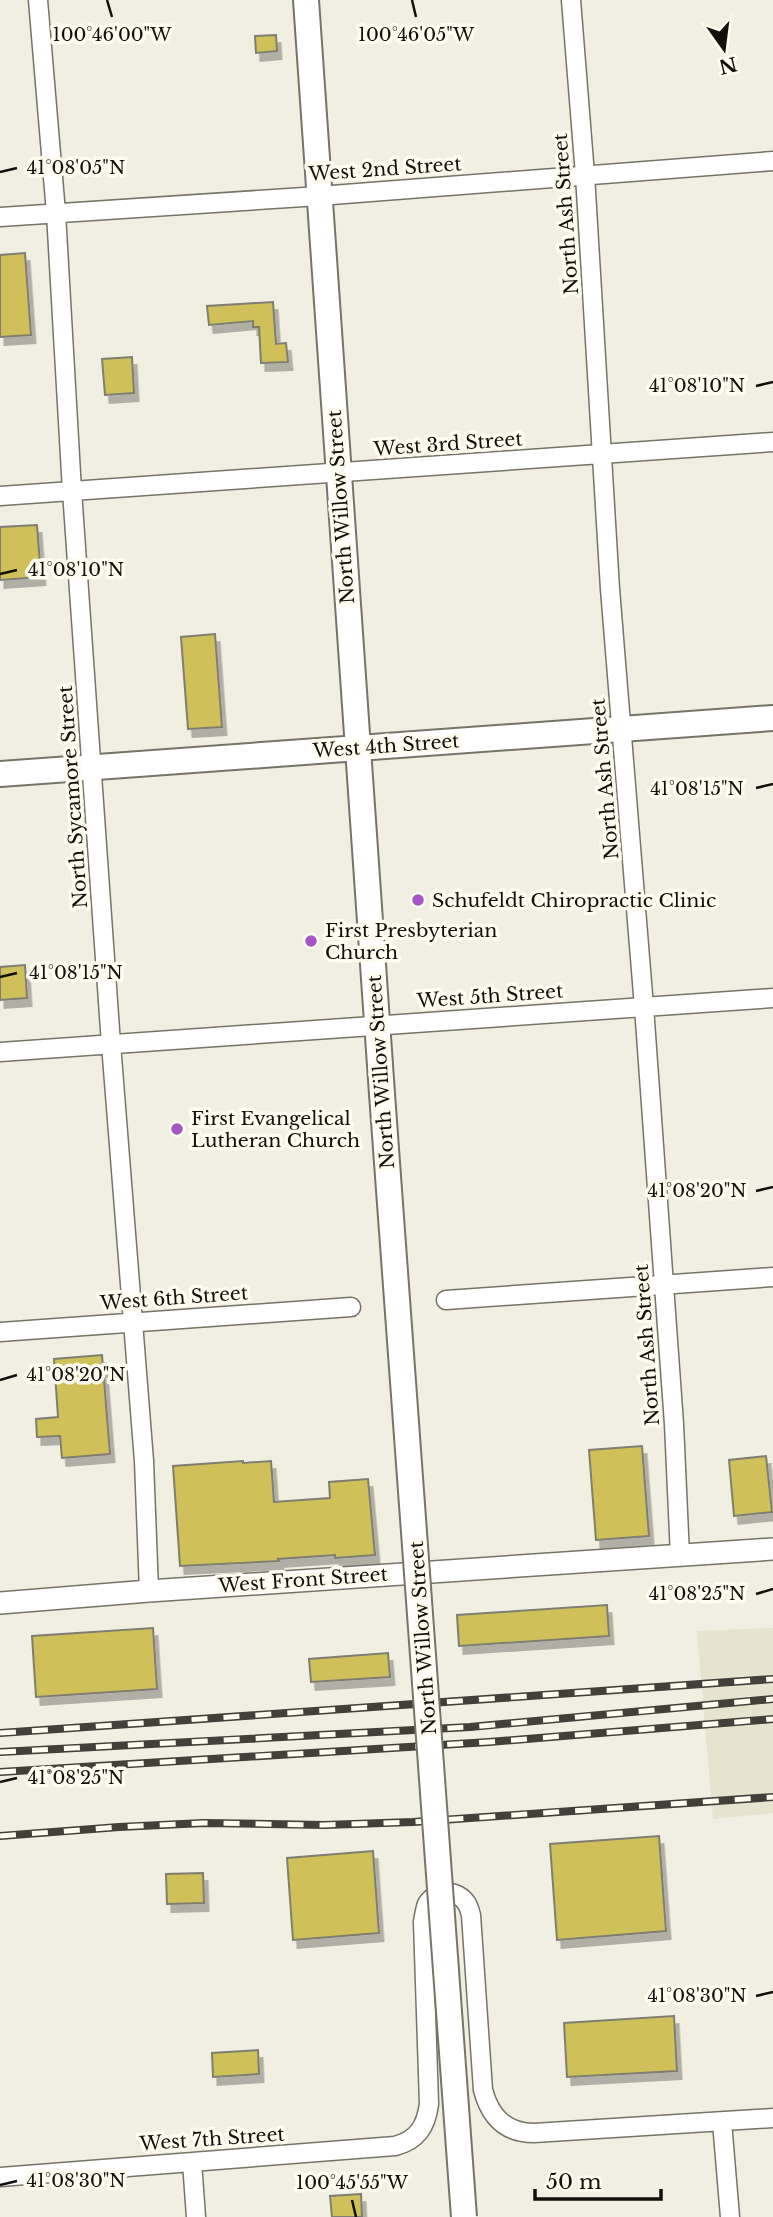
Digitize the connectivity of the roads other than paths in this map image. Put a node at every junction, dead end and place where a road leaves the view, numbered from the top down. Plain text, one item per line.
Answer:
1 (38, 0) edge
2 (306, 0) edge
3 (571, 0) edge
4 (773, 161) edge
5 (585, 176) junction
6 (319, 195) junction
7 (56, 213) junction
8 (0, 216) edge
9 (773, 442) edge
10 (602, 455) junction
11 (339, 472) junction
12 (72, 491) junction
13 (0, 496) edge
14 (773, 718) edge
15 (622, 729) junction
16 (358, 748) junction
17 (92, 768) junction
18 (0, 774) edge
19 (773, 998) edge
20 (644, 1007) junction
21 (377, 1025) junction
22 (111, 1044) junction
23 (0, 1052) edge
24 (773, 1278) edge
25 (663, 1285) junction
26 (446, 1300) dead end
27 (351, 1307) dead end
28 (133, 1322) junction
29 (0, 1332) edge
30 (414, 1462) dead end
31 (773, 1549) edge
32 (680, 1556) junction
33 (422, 1572) junction
34 (149, 1591) junction
35 (0, 1603) edge
36 (773, 2118) edge
37 (722, 2122) junction
38 (192, 2162) junction
39 (0, 2177) edge
40 (196, 2217) edge
41 (464, 2217) edge
42 (730, 2217) edge

1 - 7 street, North Sycamore Street
2 - 6 main road, North Willow Street
3 - 5 street, North Ash Street
4 - 5 street, West 2nd Street
5 - 6 street, West 2nd Street
5 - 10 street, North Ash Street
6 - 7 street, West 2nd Street
6 - 11 main road, North Willow Street
7 - 8 street, West 2nd Street
7 - 12 street, North Sycamore Street
9 - 10 street, West 3rd Street
10 - 11 street, West 3rd Street
10 - 15 street, North Ash Street
11 - 12 street, West 3rd Street
11 - 16 main road, North Willow Street
12 - 13 street, West 3rd Street
12 - 17 street, North Sycamore Street
14 - 15 main road, West 4th Street
15 - 16 main road, West 4th Street
15 - 20 street, North Ash Street
16 - 17 main road, West 4th Street
16 - 21 main road, North Willow Street
17 - 18 main road, West 4th Street
17 - 22 street, North Sycamore Street
19 - 20 street, West 5th Street
20 - 21 street, West 5th Street
20 - 25 street, North Ash Street
21 - 22 street, West 5th Street
21 - 41 main road, North Willow Street, bridge
22 - 23 street, West 5th Street
22 - 28 street, North Sycamore Street
24 - 25 street
25 - 26 street
25 - 32 street, North Ash Street
27 - 28 street, West 6th Street
28 - 29 street, West 6th Street
28 - 34 street, North Sycamore Street
30 - 33 street, North Willow Street
31 - 32 street, West Front Street
32 - 33 street, West Front Street
33 - 34 street, West Front Street
34 - 35 street, West Front Street
36 - 37 street
37 - 38 street, West 7th Street
37 - 42 street
38 - 39 street, West 7th Street
38 - 40 street

